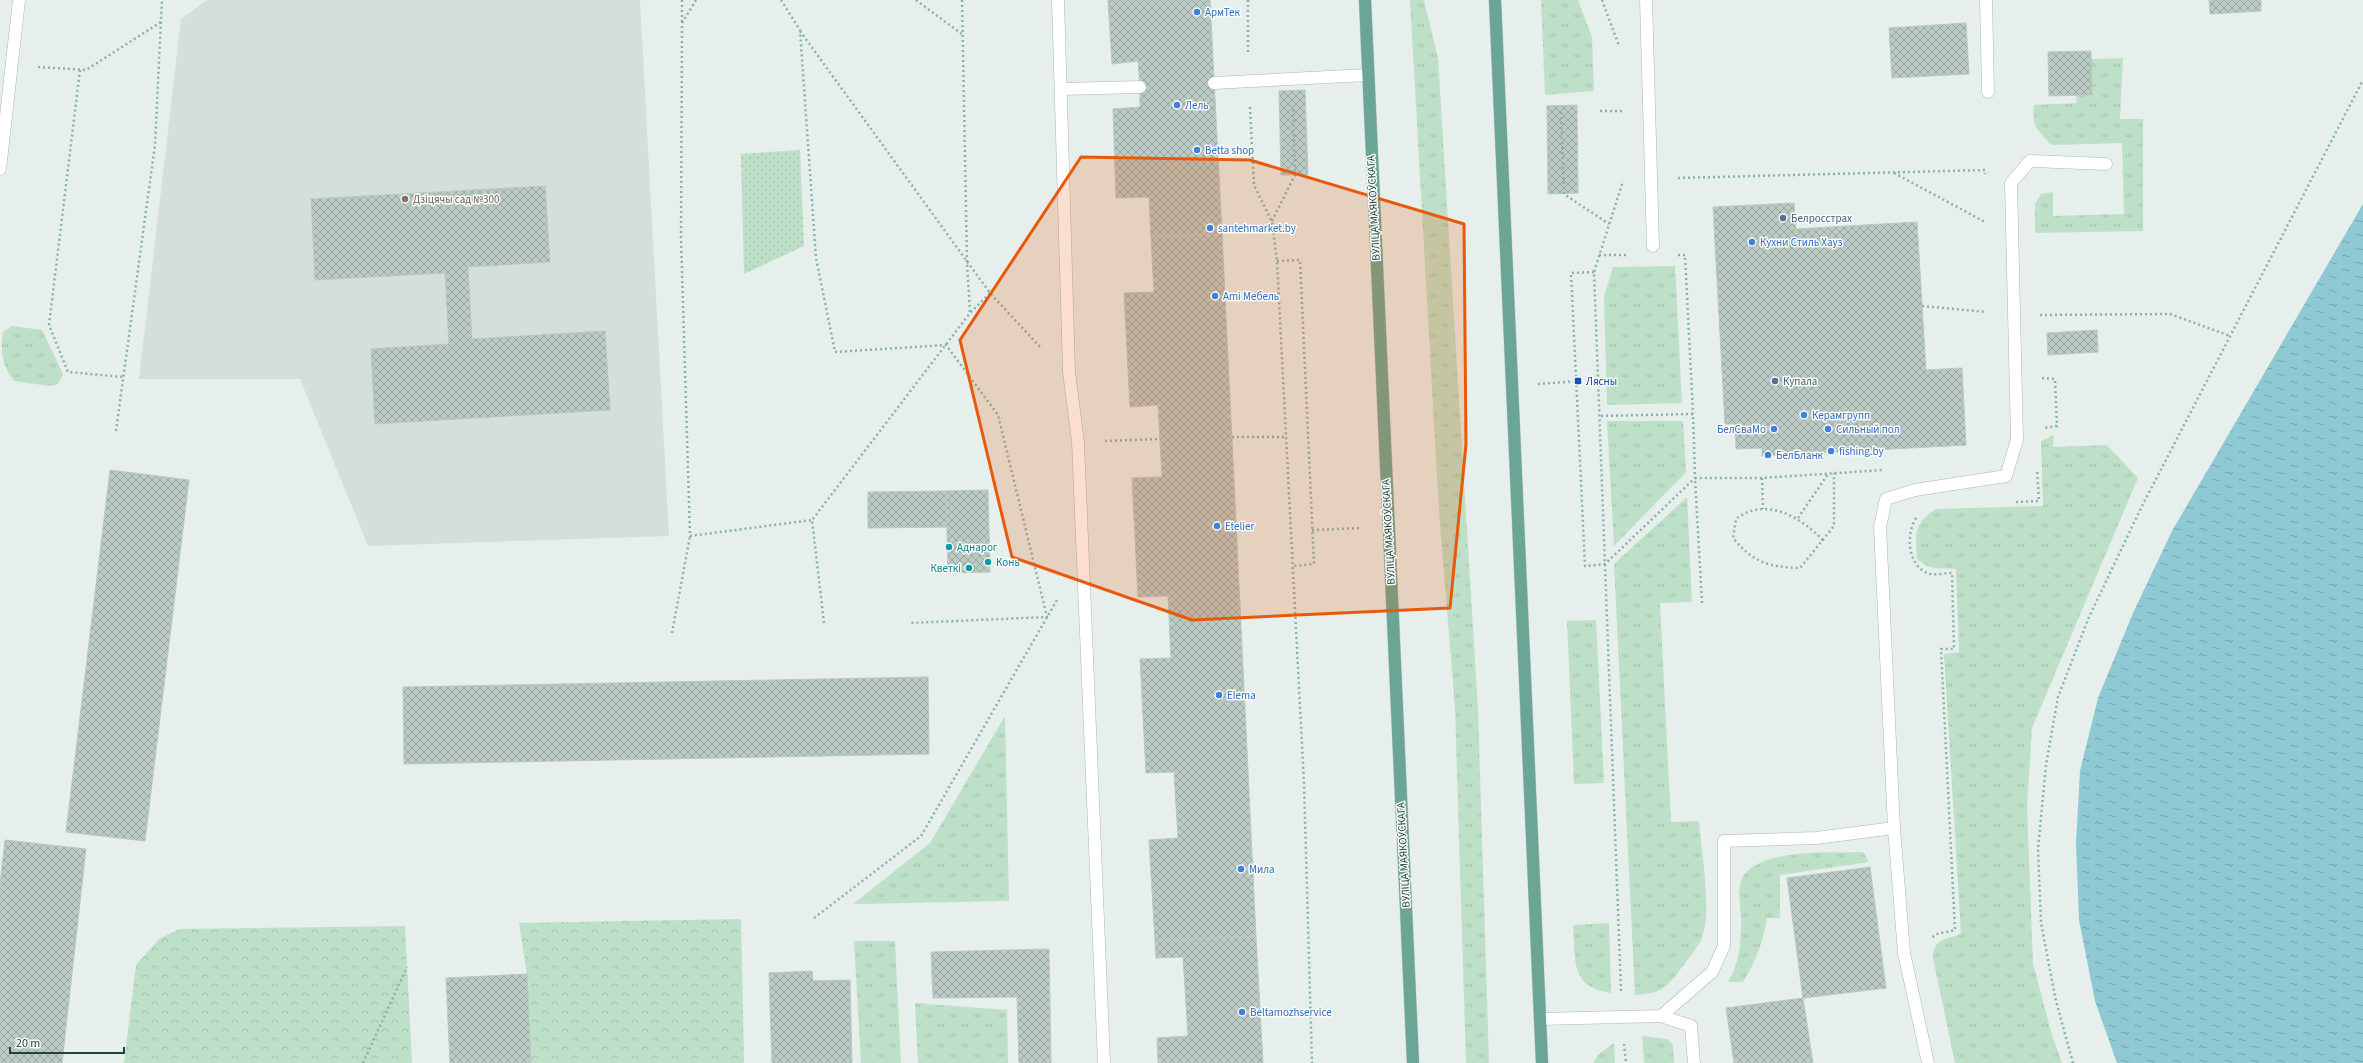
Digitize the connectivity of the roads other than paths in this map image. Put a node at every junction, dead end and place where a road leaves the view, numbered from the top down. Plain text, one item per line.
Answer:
1 (19, 0) edge
2 (1058, 0) edge
3 (1365, 0) edge
4 (1494, 0) edge
5 (1646, 0) edge
6 (1986, 0) edge
7 (1367, 75) junction
8 (1214, 83) dead end
9 (1140, 87) dead end
10 (1061, 89) junction
11 (1988, 92) dead end
12 (2106, 164) dead end
13 (0, 169) edge
14 (1653, 246) dead end
15 (1894, 828) junction
16 (1661, 1016) junction
17 (1540, 1019) junction
18 (1104, 1063) edge
19 (1413, 1063) edge
20 (1542, 1063) edge
21 (1694, 1063) edge
22 (1928, 1063) edge

1 - 13 street
2 - 10 street
3 - 7 main road, ВУЛІЦА МАЯКОЎСКАГА
4 - 17 main road
5 - 14 street
6 - 11 street
7 - 8 street
7 - 19 main road, ВУЛІЦА МАЯКОЎСКАГА
9 - 10 street
10 - 18 street
12 - 15 street
15 - 16 street
15 - 22 street
16 - 17 street
16 - 21 street
17 - 20 main road

